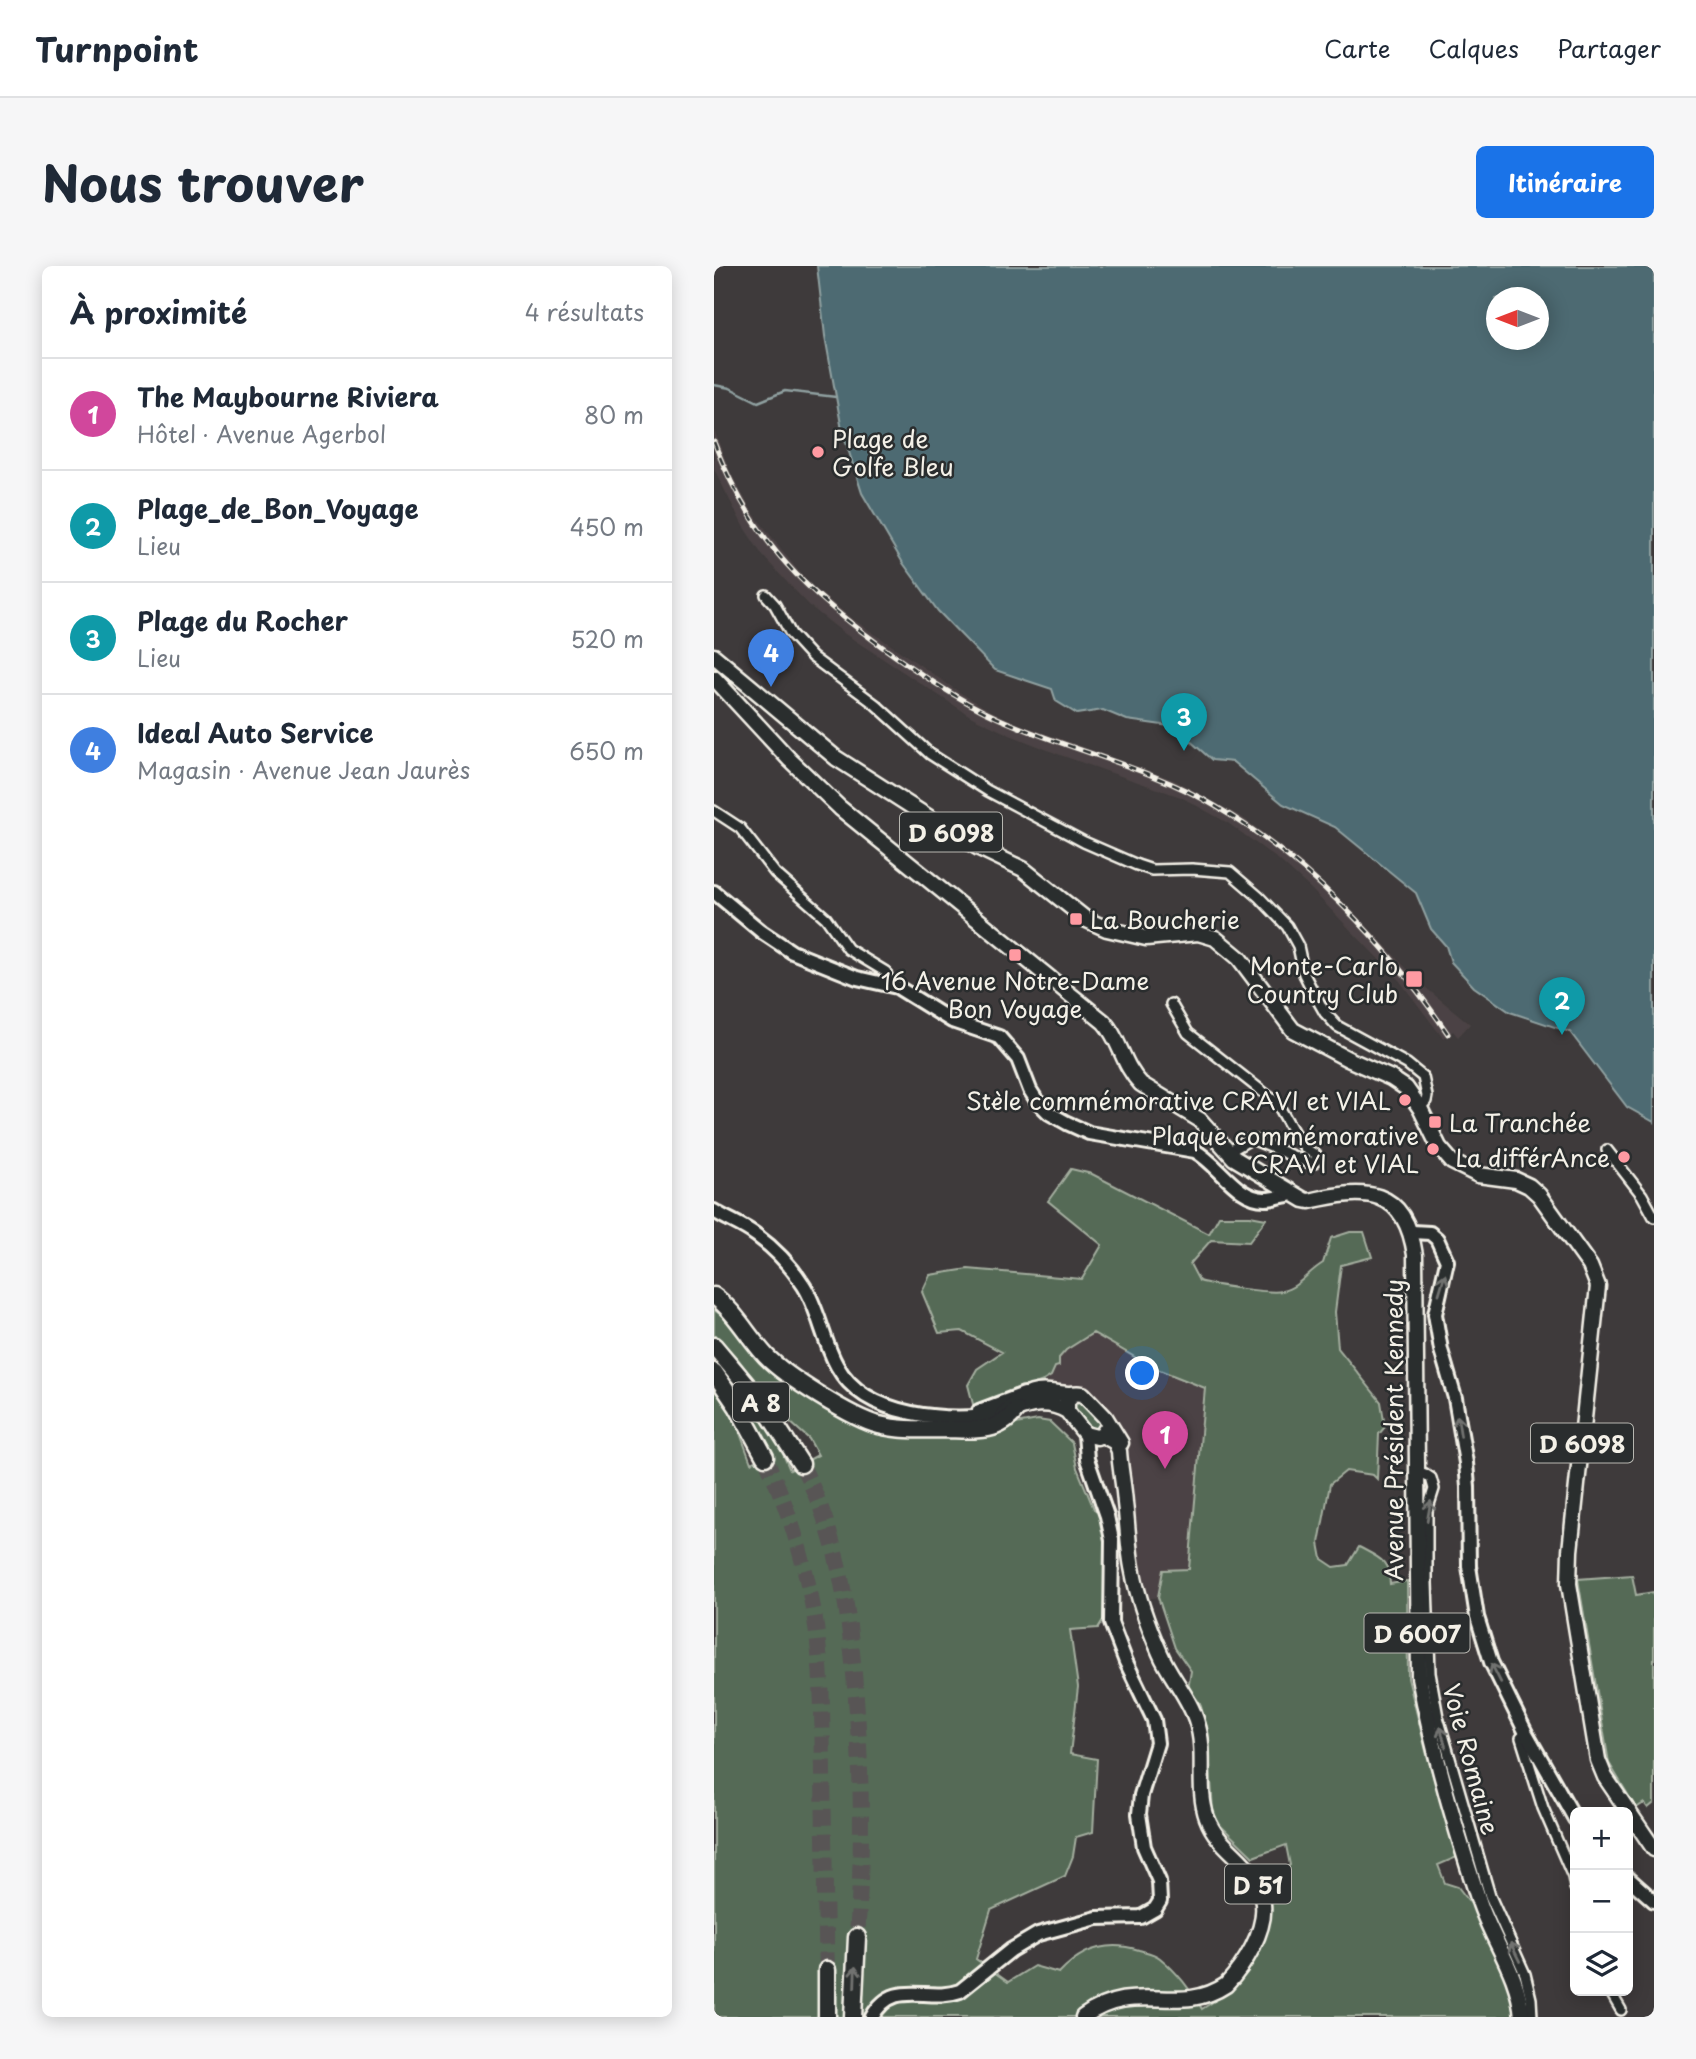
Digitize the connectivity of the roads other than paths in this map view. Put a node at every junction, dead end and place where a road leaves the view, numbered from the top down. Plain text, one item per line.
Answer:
1 (766, 595) dead end
2 (714, 656) edge
3 (714, 678) edge
4 (714, 811) edge
5 (714, 892) edge
6 (889, 984) junction
7 (1171, 1004) dead end
8 (1420, 1108) junction
9 (1607, 1150) dead end
10 (1227, 1152) junction
11 (1286, 1189) junction
12 (714, 1211) edge
13 (1654, 1217) edge
14 (1412, 1232) junction
15 (714, 1296) edge
16 (714, 1303) edge
17 (736, 1320) junction
18 (714, 1346) edge
19 (714, 1372) edge
20 (1026, 1394) junction
21 (1073, 1394) junction
22 (1067, 1411) junction
23 (1009, 1412) junction
24 (958, 1416) junction
25 (1098, 1432) junction
26 (765, 1457) tunnel mouth
27 (801, 1464) tunnel mouth
28 (1416, 1471) junction
29 (1526, 1733) junction
30 (1570, 1810) edge
31 (1654, 1849) edge
32 (1570, 1870) edge
33 (1633, 1882) edge
34 (1654, 1901) edge
35 (857, 1937) tunnel mouth
36 (827, 1970) tunnel mouth
37 (1613, 1996) edge
38 (1621, 2010) dead end
39 (827, 2017) edge
40 (853, 2017) edge
41 (872, 2017) edge
42 (1083, 2017) edge
43 (1521, 2017) edge
44 (1532, 2017) edge

1 - 8 street
2 - 8 main road, D 6098
3 - 10 main road
4 - 6 street
5 - 6 street
6 - 11 street
7 - 10 street
8 - 31 main road, D 6098
9 - 13 street
10 - 11 main road
11 - 14 main road
12 - 24 street
14 - 28 main road, Avenue Président Kennedy / D 6007
29 -> 14 street
15 - 17 highway
16 - 17 highway
17 - 23 highway
18 - 27 highway, A 8
19 - 26 highway, A 8
20 - 21 main road
20 - 23 main road
20 - 24 street
21 - 22 main road
21 - 25 main road
22 - 23 main road
22 - 25 main road
23 - 24 street
25 - 41 street
25 - 42 main road, D 51
28 - 43 main road, Avenue Président Kennedy / D 6007
44 -> 28 street, Voie Romaine
29 - 30 street
29 - 32 street
33 - 34 street
40 -> 35 highway
36 - 39 highway
37 - 38 street

